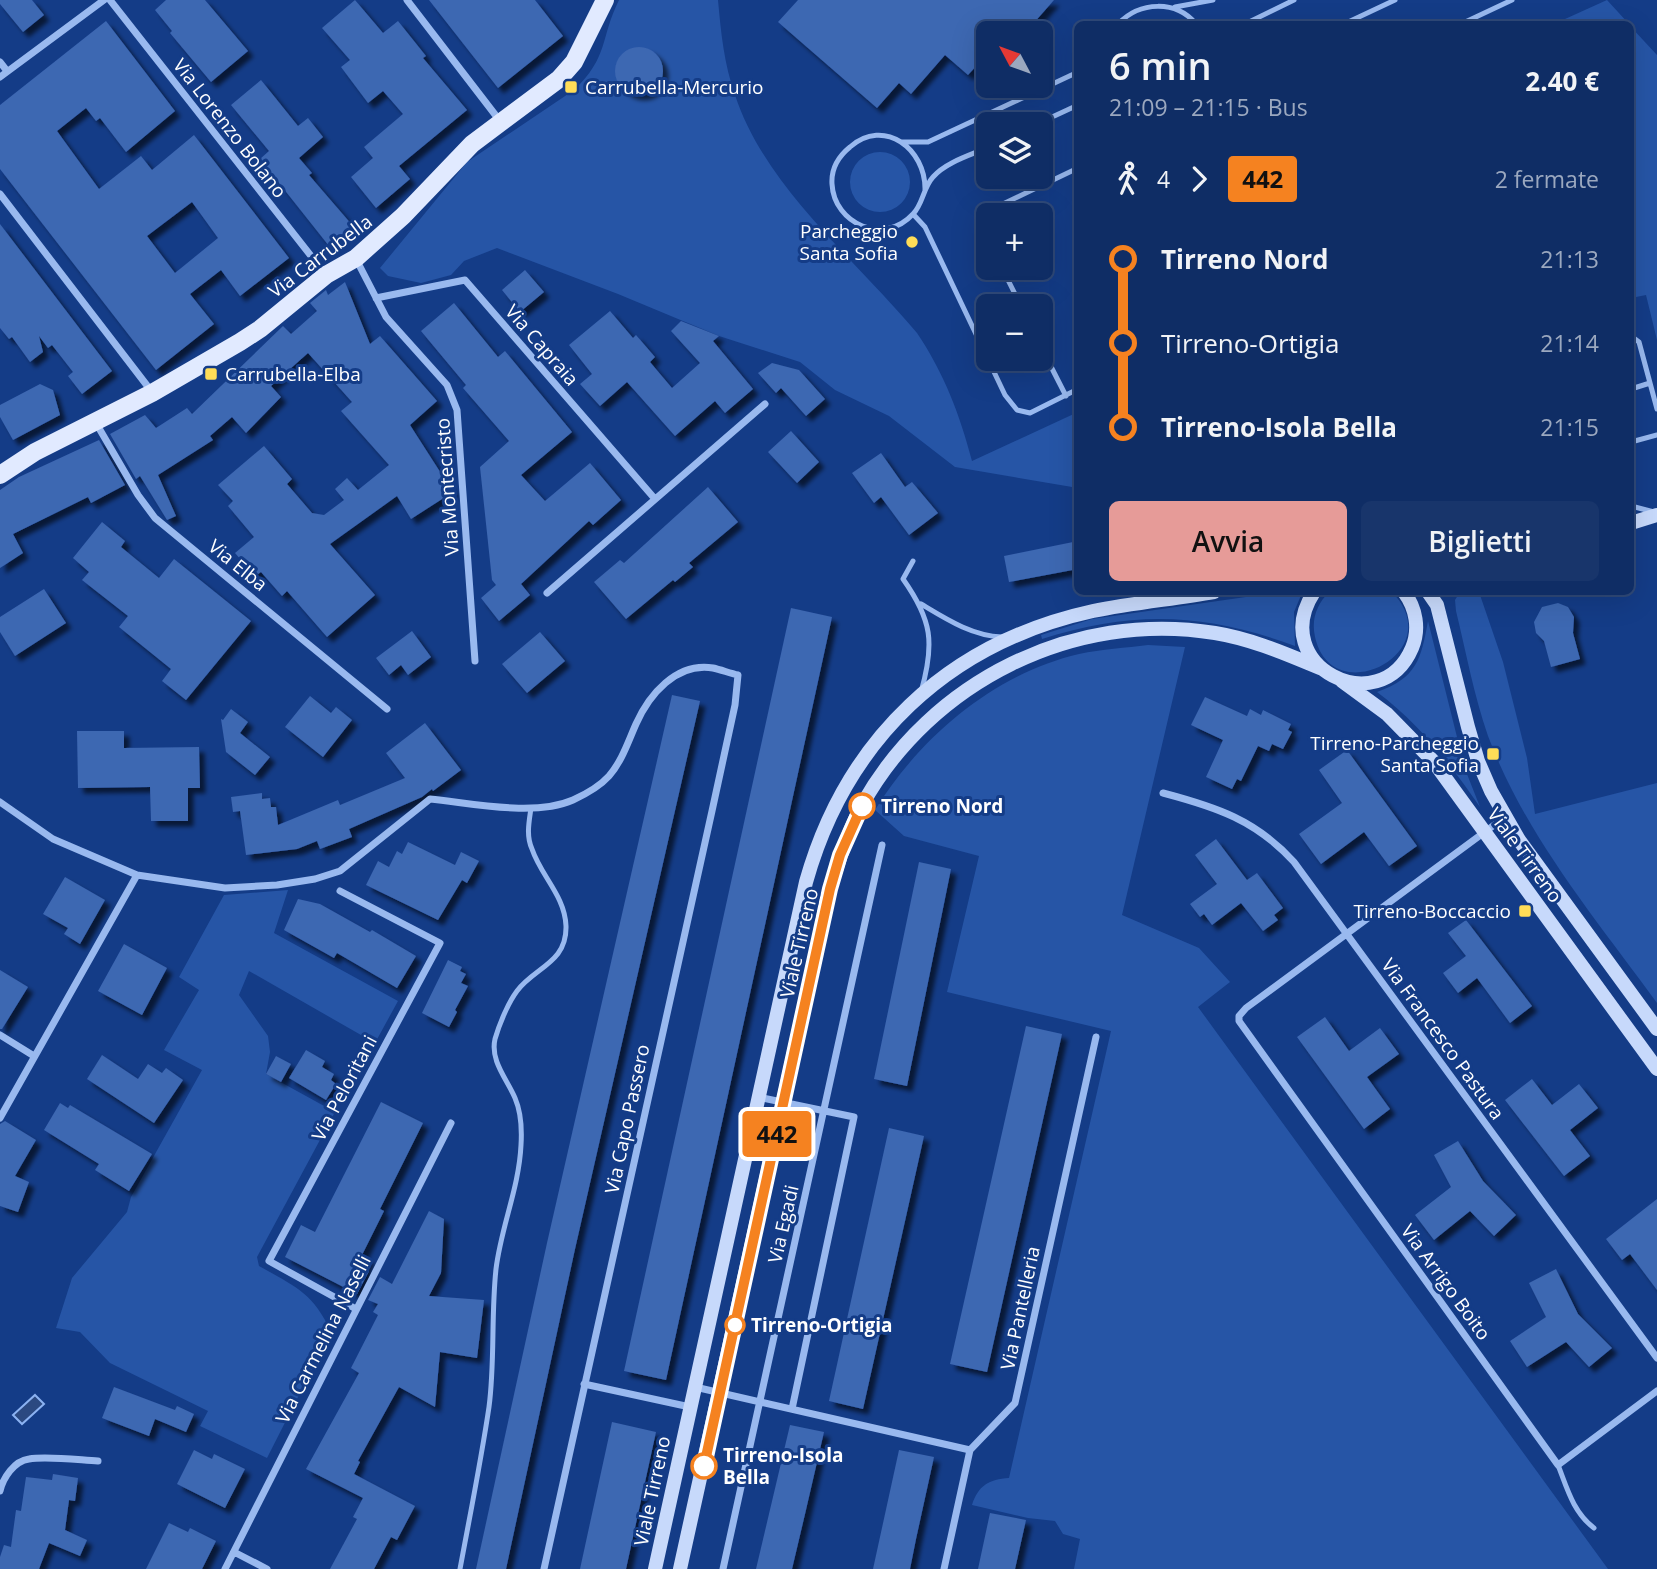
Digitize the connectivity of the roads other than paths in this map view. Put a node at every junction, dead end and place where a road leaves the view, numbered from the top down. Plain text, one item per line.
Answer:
1 (104, 0) edge
2 (110, 0) edge
3 (407, 0) edge
4 (605, 0) edge
5 (1153, 0) edge
6 (1213, 0) edge
7 (1294, 0) edge
8 (1395, 0) edge
9 (1512, 0) edge
10 (1166, 5) junction
11 (1174, 7) junction
12 (1121, 21) edge
13 (1193, 21) edge
14 (1251, 21) edge
15 (1350, 21) edge
16 (1467, 21) edge
17 (0, 62) edge
18 (7, 71) junction
19 (1074, 74) edge
20 (0, 77) edge
21 (1074, 107) edge
22 (1053, 117) edge
23 (501, 121) junction
24 (902, 142) junction
25 (976, 153) edge
26 (1074, 171) edge
27 (925, 190) junction
28 (0, 194) edge
29 (1005, 203) edge
30 (913, 214) junction
31 (356, 258) junction
32 (326, 275) junction
33 (376, 298) junction
34 (1634, 339) edge
35 (1053, 371) edge
36 (1650, 383) junction
37 (1634, 388) edge
38 (1074, 392) edge
39 (152, 393) junction
40 (1066, 396) junction
41 (765, 404) dead end
42 (1657, 409) edge
43 (96, 423) junction
44 (1657, 435) edge
45 (1634, 441) edge
46 (0, 475) edge
47 (655, 499) junction
48 (1634, 507) edge
49 (1657, 514) edge
50 (1634, 520) edge
51 (913, 561) dead end
52 (547, 593) dead end
53 (1195, 595) edge
54 (1312, 595) edge
55 (1406, 595) edge
56 (1432, 595) edge
57 (1434, 595) edge
58 (920, 603) junction
59 (1416, 622) junction
60 (1015, 635) junction
61 (1032, 654) junction
62 (475, 661) dead end
63 (1320, 668) junction
64 (1342, 681) junction
65 (920, 695) junction
66 (387, 709) dead end
67 (1163, 793) dead end
68 (0, 802) edge
69 (531, 807) junction
70 (1505, 817) junction
71 (1484, 832) junction
72 (882, 845) dead end
73 (137, 875) junction
74 (340, 891) dead end
75 (1346, 933) junction
76 (1657, 1029) edge
77 (0, 1035) edge
78 (1096, 1037) dead end
79 (34, 1056) junction
80 (1657, 1069) edge
81 (758, 1097) junction
82 (784, 1102) junction
83 (826, 1111) junction
84 (0, 1118) edge
85 (450, 1123) dead end
86 (356, 1309) junction
87 (1657, 1358) edge
88 (584, 1384) junction
89 (695, 1387) junction
90 (1657, 1391) edge
91 (720, 1393) junction
92 (758, 1402) junction
93 (690, 1407) junction
94 (792, 1409) junction
95 (970, 1450) junction
96 (98, 1461) dead end
97 (1558, 1465) junction
98 (0, 1491) edge
99 (1594, 1528) dead end
100 (234, 1552) junction
101 (225, 1569) edge
102 (267, 1569) edge
103 (460, 1569) edge
104 (544, 1569) edge
105 (655, 1569) edge
106 (680, 1569) edge
107 (723, 1569) edge
108 (944, 1569) edge

1 - 18 street
2 - 32 street, Via Lorenzo Bolano
3 - 23 street
4 - 23 main road, Via Carrubella
5 - 10 lane
6 - 11 lane
7 - 14 lane
8 - 15 lane
9 - 16 lane
10 - 11 lane
10 - 12 lane
11 - 13 lane
17 - 18 street
18 - 20 street
19 - 24 lane
21 - 22 lane
23 - 31 main road, Via Carrubella
24 - 27 lane
24 - 30 lane
25 - 27 lane
26 - 29 lane
27 - 30 lane
28 - 39 street
30 - 40 lane
31 - 32 main road, Via Carrubella
31 - 33 street, Via Montecristo
32 - 39 main road, Via Carrubella
33 - 47 street, Via Capraia
33 - 62 street, Via Montecristo
34 - 36 lane
35 - 40 lane
36 - 37 lane
36 - 42 lane
38 - 40 lane
39 - 43 main road, Via Carrubella
41 - 47 street
43 - 46 main road, Via Carrubella
43 - 66 street, Via Elba
44 - 45 lane
47 - 52 street
48 - 49 lane
49 - 50 street
51 - 58 lane
53 - 60 street, Viale Tirreno
54 - 63 street
55 - 59 street
56 - 59 street
57 - 70 street, Viale Tirreno
58 - 60 lane
58 - 65 lane
59 - 64 street
60 - 61 street
60 - 65 street, Viale Tirreno
61 - 63 street, Viale Tirreno
61 - 82 street, Viale Tirreno
63 - 64 street, Viale Tirreno
64 - 71 street, Viale Tirreno
65 - 81 street, Viale Tirreno
67 - 75 street, Via Francesco Pastura
68 - 73 street
69 - 73 street
69 - 88 street, Via Capo Passero
69 - 103 lane
70 - 71 street
70 - 76 street, Viale Tirreno
71 - 75 street
71 - 80 street, Viale Tirreno
72 - 83 street, Via Egadi
73 - 79 street
74 - 86 street, Via Peloritani
75 - 87 street, Via Francesco Pastura
75 - 97 street, Via Arrigo Boito
77 - 79 street
78 - 95 street, Via Pantelleria
79 - 84 street
81 - 82 street
81 - 89 street, Viale Tirreno
82 - 83 street
82 - 91 street, Viale Tirreno
83 - 92 street, Via Egadi
83 - 94 street
85 - 86 street, Via Carmelina Naselli
86 - 100 street, Via Carmelina Naselli
88 - 93 street
88 - 104 street, Via Capo Passero
89 - 91 street
89 - 93 street, Viale Tirreno
90 - 97 street
91 - 92 street
91 - 106 street, Viale Tirreno
92 - 94 street
92 - 107 street, Via Egadi
93 - 105 street, Viale Tirreno
94 - 95 street
95 - 108 street
96 - 98 street
97 - 99 lane
100 - 101 street, Via Carmelina Naselli
100 - 102 street

